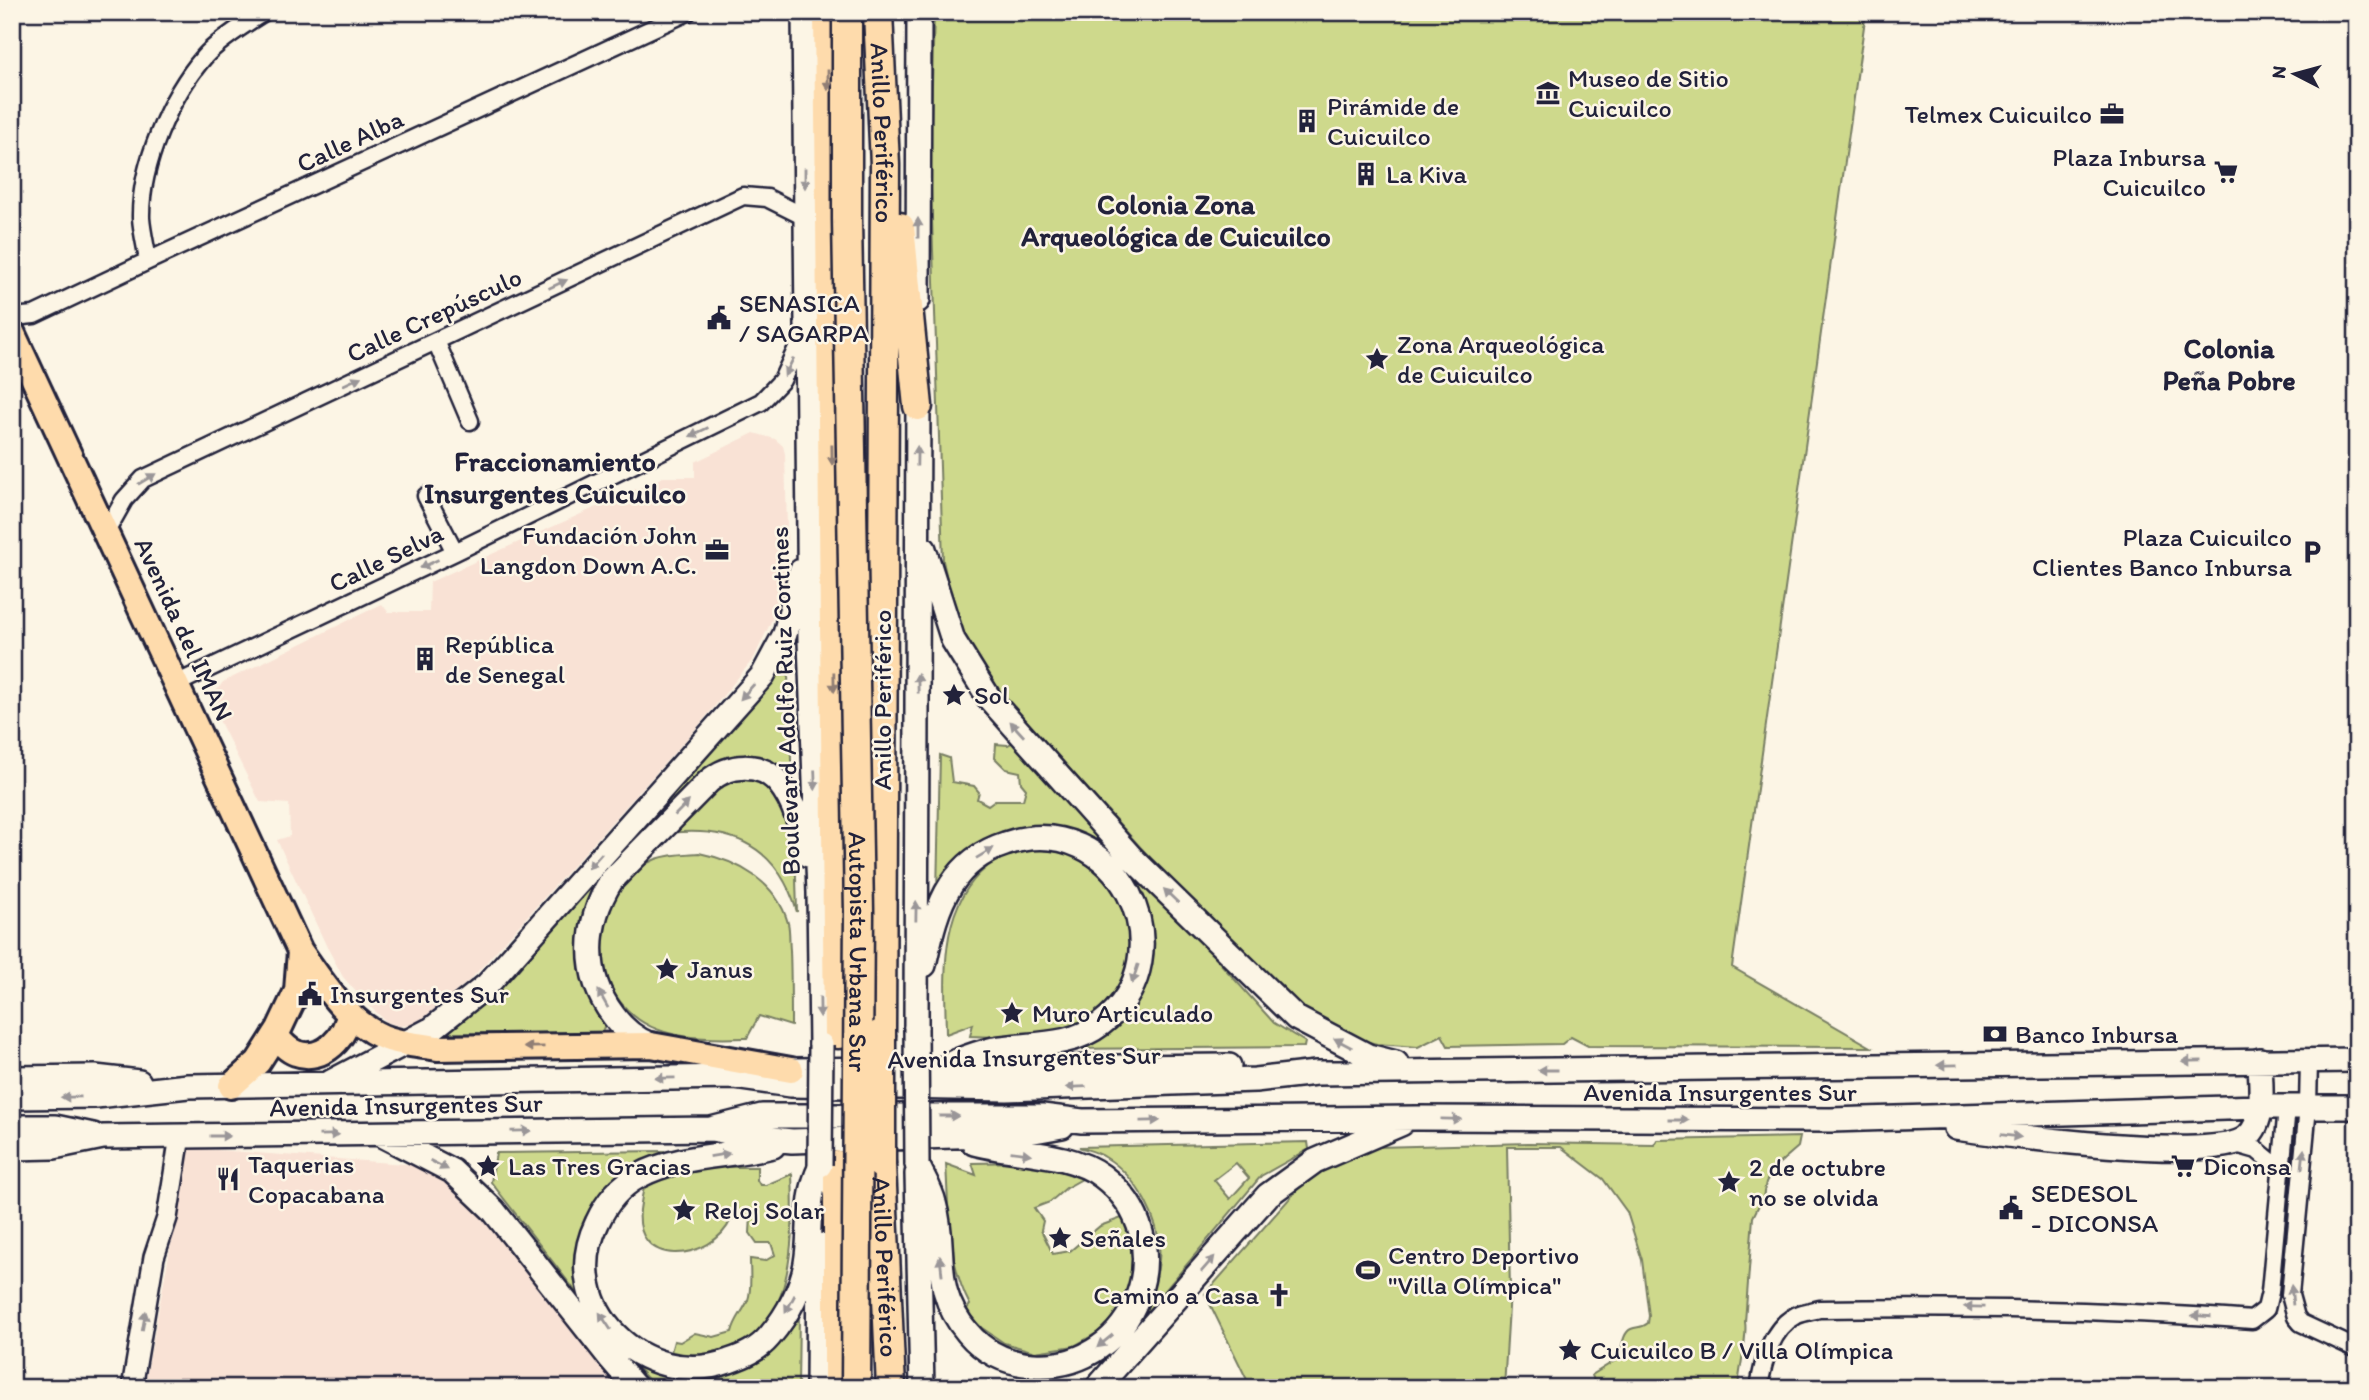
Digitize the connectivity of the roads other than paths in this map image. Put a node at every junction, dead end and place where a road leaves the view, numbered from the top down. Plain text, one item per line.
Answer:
1 (264, 12) edge
2 (688, 12) edge
3 (804, 12) edge
4 (828, 12) edge
5 (847, 12) edge
6 (866, 12) edge
7 (878, 12) edge
8 (919, 12) edge
9 (805, 217) junction
10 (148, 261) junction
11 (34, 315) junction
12 (807, 327) junction
13 (14, 330) edge
14 (436, 341) junction
15 (918, 406) junction
16 (470, 421) dead end
17 (426, 496) dead end
18 (916, 528) junction
19 (106, 532) junction
20 (808, 540) junction
21 (455, 552) junction
22 (176, 684) junction
23 (818, 893) junction
24 (300, 951) junction
25 (916, 999) junction
26 (349, 1012) junction
27 (275, 1035) junction
28 (830, 1040) junction
29 (407, 1044) junction
30 (651, 1045) junction
31 (2260, 1060) junction
32 (2309, 1060) junction
33 (2357, 1060) edge
34 (934, 1068) junction
35 (791, 1070) junction
36 (1430, 1071) junction
37 (1316, 1073) junction
38 (734, 1077) junction
39 (12, 1078) edge
40 (326, 1084) junction
41 (188, 1086) junction
42 (231, 1086) junction
43 (12, 1097) edge
44 (2259, 1107) junction
45 (2297, 1107) junction
46 (2357, 1107) edge
47 (1417, 1118) junction
48 (1895, 1119) junction
49 (1082, 1121) junction
50 (12, 1127) edge
51 (711, 1129) junction
52 (379, 1133) junction
53 (180, 1136) junction
54 (955, 1136) junction
55 (103, 1137) junction
56 (792, 1141) junction
57 (2236, 1143) junction
58 (12, 1148) edge
59 (917, 1164) junction
60 (826, 1166) junction
61 (2281, 1170) junction
62 (2357, 1349) edge
63 (132, 1388) edge
64 (636, 1388) edge
65 (818, 1388) edge
66 (838, 1388) edge
67 (856, 1388) edge
68 (870, 1388) edge
69 (891, 1388) edge
70 (922, 1388) edge
71 (1097, 1388) edge
72 (1759, 1388) edge

1 - 10 street
2 - 10 street, Calle Alba
3 -> 9 main road, Boulevard Adolfo Ruiz Cortines
4 -> 28 highway, Anillo Periférico
5 - 67 highway, Autopista Urbana Sur, bridge
6 - 68 highway, Autopista Urbana Sur
7 - 15 highway
7 - 69 highway, Anillo Periférico, bridge
15 -> 8 main road
9 - 12 main road, Boulevard Adolfo Ruiz Cortines
14 -> 9 street, Calle Crepúsculo
10 - 11 street, Calle Alba
11 - 13 street, Calle Alba
11 - 13 street, Calle Alba
12 - 20 main road, Boulevard Adolfo Ruiz Cortines
12 -> 21 street, Calle Selva
13 - 19 main road, Avenida del IMAN
14 - 16 street
19 -> 14 street, Calle Crepúsculo
18 -> 15 main road
17 - 21 street
25 -> 18 main road
36 -> 18 main road
19 - 22 main road, Avenida del IMAN
20 -> 23 main road, Boulevard Adolfo Ruiz Cortines
20 -> 29 main road
21 -> 22 street, Calle Selva
22 - 24 main road, Avenida del IMAN
23 -> 28 main road, Boulevard Adolfo Ruiz Cortines
30 -> 23 main road
24 - 26 main road, Avenida del IMAN
24 - 27 main road, Avenida del IMAN
25 -> 34 main road
25 - 59 main road, bridge
26 - 27 main road
26 - 29 main road, Avenida del IMAN
27 - 42 main road, Avenida del IMAN
28 - 60 highway, Anillo Periférico
30 -> 29 main road, Avenida del IMAN
29 - 40 main road
30 - 35 main road, Avenida del IMAN
31 - 32 main road, Avenida Insurgentes Sur
31 -> 36 main road, Avenida Insurgentes Sur
31 - 44 main road
32 - 33 main road, Avenida Insurgentes Sur
32 - 45 street
34 - 35 main road, Avenida Insurgentes Sur
34 - 37 main road, Avenida Insurgentes Sur
35 - 38 main road, Avenida Insurgentes Sur
36 - 37 main road, Avenida Insurgentes Sur
37 -> 38 main road, Avenida Insurgentes Sur
38 -> 40 main road, Avenida Insurgentes Sur
39 - 41 main road, Avenida Insurgentes Sur
40 - 42 main road, Avenida Insurgentes Sur
41 - 42 main road, Avenida Insurgentes Sur
41 -> 43 main road, Avenida Insurgentes Sur
44 - 45 main road, Avenida Insurgentes Sur
44 - 48 main road, Avenida Insurgentes Sur
44 - 57 main road
45 - 46 main road, Avenida Insurgentes Sur
45 - 61 street
62 -> 45 street
47 -> 48 main road, Avenida Insurgentes Sur
49 -> 47 main road, Avenida Insurgentes Sur
71 -> 47 main road
48 -> 57 main road
51 -> 49 main road, Avenida Insurgentes Sur
49 - 54 main road, Avenida Insurgentes Sur
50 - 55 main road, Avenida Insurgentes Sur
52 -> 51 main road, Avenida Insurgentes Sur
51 - 56 main road, Avenida Insurgentes Sur
53 -> 52 main road, Avenida Insurgentes Sur
52 -> 64 main road
53 - 55 main road, Avenida Insurgentes Sur
63 -> 53 street
54 - 56 main road, Avenida Insurgentes Sur
54 -> 59 main road
55 - 58 main road, Avenida Insurgentes Sur
60 -> 56 main road
57 - 61 street
59 - 70 main road
60 - 65 main road
60 - 66 highway, Anillo Periférico
61 -> 72 street

